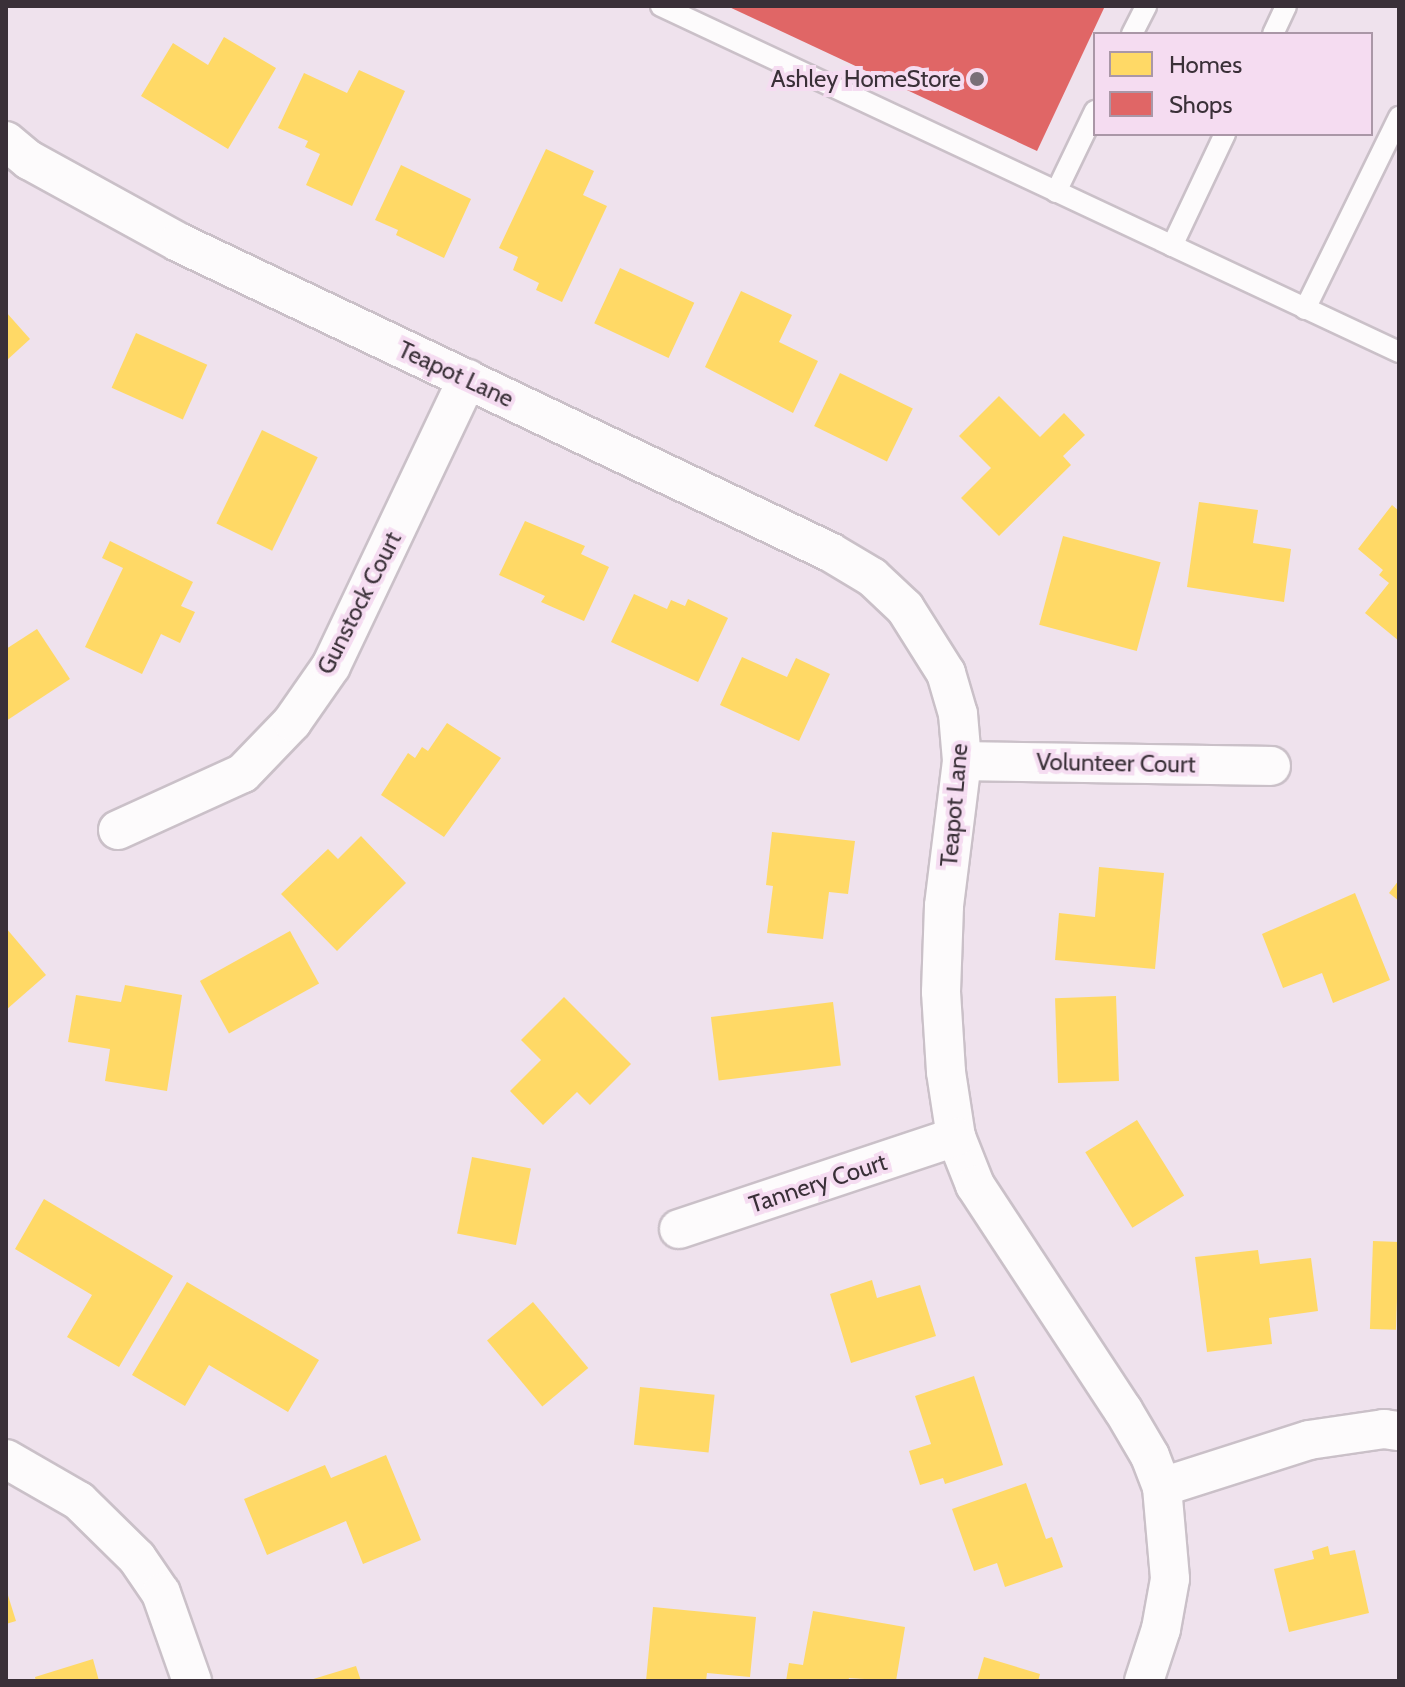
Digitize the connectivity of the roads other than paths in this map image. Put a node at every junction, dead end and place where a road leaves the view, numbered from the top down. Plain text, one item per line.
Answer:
1 (661, 6) edge
2 (1146, 6) edge
3 (1286, 6) edge
4 (1133, 32) edge
5 (1274, 32) edge
6 (1093, 115) edge
7 (1399, 117) edge
8 (1224, 136) edge
9 (6, 141) edge
10 (1056, 192) junction
11 (1172, 246) junction
12 (1305, 309) junction
13 (1399, 352) edge
14 (467, 379) junction
15 (962, 761) junction
16 (1271, 766) dead end
17 (118, 830) dead end
18 (956, 1137) junction
19 (679, 1229) dead end
20 (1399, 1431) edge
21 (6, 1459) edge
22 (1162, 1487) junction
23 (192, 1681) edge
24 (1144, 1681) edge

1 - 10 lane
2 - 4 lane
3 - 5 lane
6 - 10 lane
7 - 12 lane
8 - 11 lane
9 - 14 street, Teapot Lane
10 - 11 lane
11 - 12 lane
12 - 13 lane
14 - 15 street, Teapot Lane
14 - 17 street, Gunstock Court
15 - 16 street, Volunteer Court
15 - 18 street, Teapot Lane
18 - 19 street, Tannery Court
18 - 22 street, Teapot Lane
20 - 22 street
21 - 23 street
22 - 24 street, Teapot Lane

